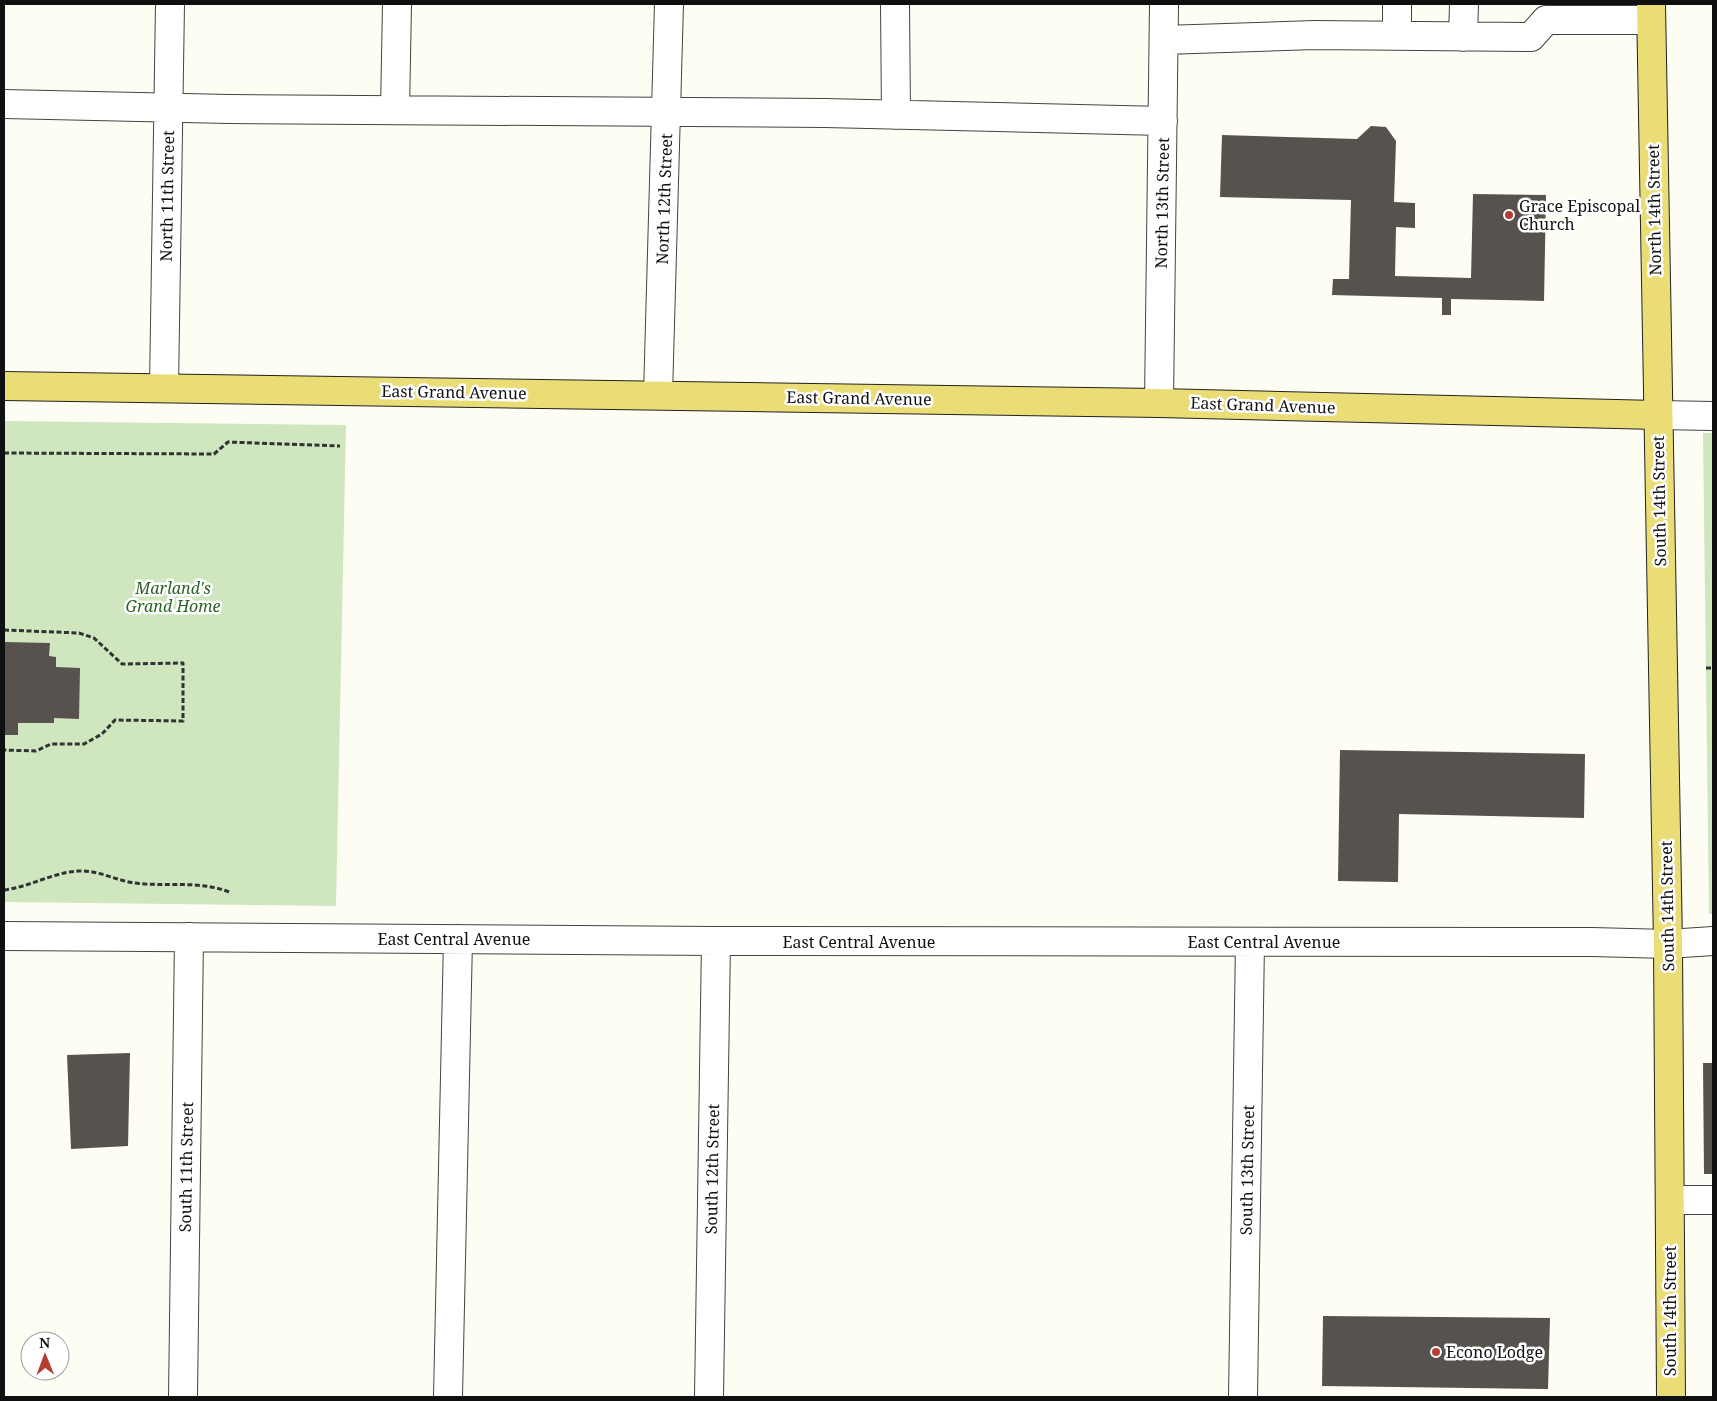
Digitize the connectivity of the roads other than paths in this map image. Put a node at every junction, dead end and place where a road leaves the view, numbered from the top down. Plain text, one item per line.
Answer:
1 (170, 4) edge
2 (397, 4) edge
3 (669, 4) edge
4 (896, 4) edge
5 (1164, 4) edge
6 (1396, 4) edge
7 (1464, 4) edge
8 (1546, 12) edge
9 (1651, 12) edge
10 (1397, 36) junction
11 (1463, 37) junction
12 (1164, 40) junction
13 (4, 104) edge
14 (168, 106) junction
15 (395, 110) junction
16 (666, 110) junction
17 (896, 115) junction
18 (1163, 121) junction
19 (4, 386) edge
20 (164, 388) junction
21 (658, 395) junction
22 (1159, 402) junction
23 (1657, 415) junction
24 (1713, 416) edge
25 (4, 936) edge
26 (189, 938) junction
27 (458, 939) junction
28 (716, 941) junction
29 (1713, 941) edge
30 (1250, 942) junction
31 (1668, 944) junction
32 (1670, 1200) junction
33 (1713, 1200) edge
34 (183, 1397) edge
35 (448, 1397) edge
36 (709, 1397) edge
37 (1243, 1397) edge
38 (1671, 1397) edge

1 - 14 street, North 11th Street
2 - 15 street
3 - 16 street, North 12th Street
4 - 17 street
5 - 12 street, North 13th Street
6 - 10 street
7 - 11 street
8 - 9 street
8 - 11 street
9 - 23 main road, North 14th Street
10 - 11 street
10 - 12 street
12 - 18 street, North 13th Street
13 - 14 street
14 - 15 street
14 - 20 street, North 11th Street
15 - 16 street
16 - 17 street
16 - 21 street, North 12th Street
17 - 18 street
18 - 22 street, North 13th Street
19 - 20 main road, East Grand Avenue
20 - 21 main road, East Grand Avenue
21 - 22 main road, East Grand Avenue
22 - 23 main road, East Grand Avenue
23 - 24 street, East Grand Avenue
23 - 31 main road, South 14th Street
25 - 26 street, East Central Avenue
26 - 27 street, East Central Avenue
26 - 34 street, South 11th Street
27 - 28 street, East Central Avenue
27 - 35 street
28 - 30 street, East Central Avenue
28 - 36 street, South 12th Street
29 - 31 street, East Central Avenue
30 - 31 street, East Central Avenue
30 - 37 street, South 13th Street
31 - 32 main road, South 14th Street
32 - 33 street
32 - 38 main road, South 14th Street

